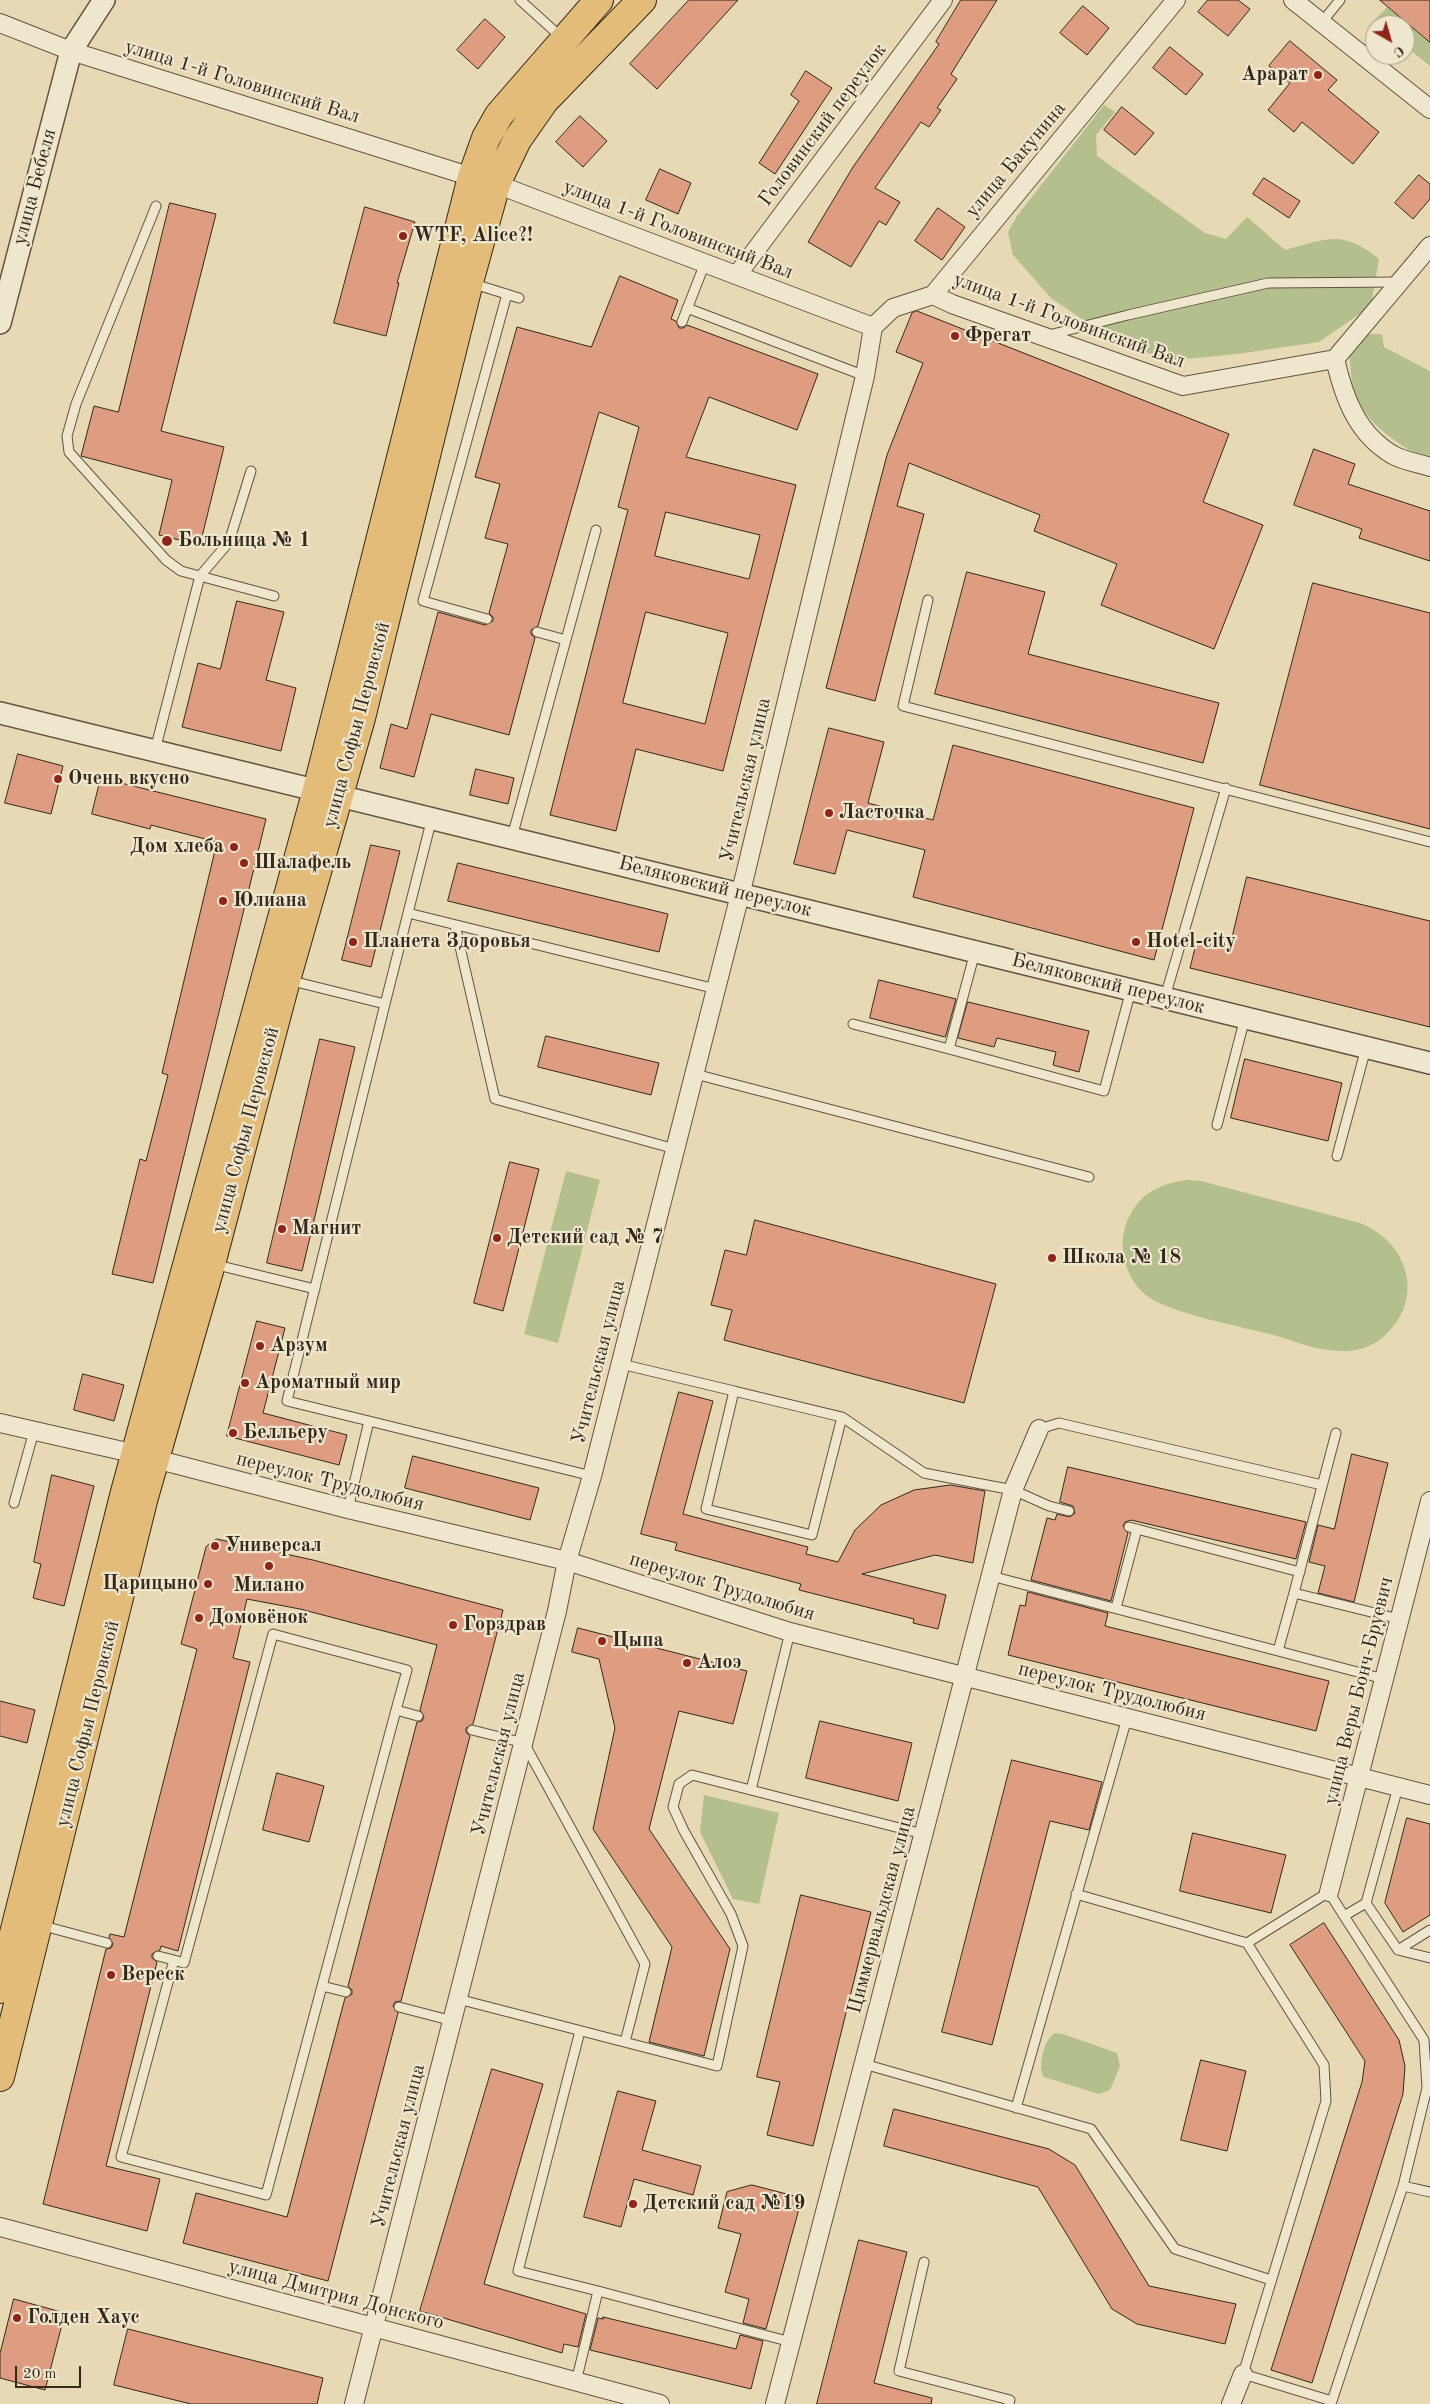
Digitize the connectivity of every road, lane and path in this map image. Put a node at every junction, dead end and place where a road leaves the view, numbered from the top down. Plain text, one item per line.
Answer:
1 (104, 0) edge
2 (520, 0) edge
3 (599, 0) edge
4 (642, 0) edge
5 (943, 0) edge
6 (1176, 0) edge
7 (1293, 0) edge
8 (1340, 0) edge
9 (0, 22) edge
10 (1322, 22) junction
11 (564, 39) junction
12 (71, 51) junction
13 (1430, 109) edge
14 (484, 181) junction
15 (156, 206) dead end
16 (1430, 246) edge
17 (705, 263) junction
18 (6, 273) edge
19 (737, 275) junction
20 (469, 282) junction
21 (1400, 282) junction
22 (507, 294) junction
23 (933, 295) junction
24 (519, 298) dead end
25 (688, 308) junction
26 (682, 322) dead end
27 (0, 323) edge
28 (873, 327) junction
29 (1045, 336) junction
30 (1335, 360) junction
31 (865, 376) junction
32 (1430, 467) edge
33 (251, 471) dead end
34 (596, 530) dead end
35 (200, 576) junction
36 (274, 596) dead end
37 (928, 600) dead end
38 (487, 619) dead end
39 (537, 632) dead end
40 (566, 640) junction
41 (0, 713) edge
42 (155, 751) junction
43 (1226, 788) junction
44 (328, 792) junction
45 (432, 818) junction
46 (512, 837) junction
47 (1430, 842) edge
48 (741, 894) junction
49 (408, 913) junction
50 (455, 925) junction
51 (975, 951) junction
52 (286, 980) junction
53 (716, 989) junction
54 (1131, 990) junction
55 (1164, 998) junction
56 (385, 1004) junction
57 (1245, 1017) junction
58 (853, 1024) dead end
59 (1366, 1047) junction
60 (949, 1050) junction
61 (1430, 1063) edge
62 (695, 1074) junction
63 (1217, 1125) dead end
64 (675, 1149) junction
65 (1337, 1156) dead end
66 (1089, 1177) dead end
67 (211, 1264) junction
68 (315, 1290) junction
69 (621, 1364) junction
70 (734, 1391) junction
71 (842, 1417) junction
72 (369, 1421) junction
73 (0, 1423) edge
74 (1039, 1429) joint
75 (34, 1431) junction
76 (1336, 1433) dead end
77 (146, 1457) junction
78 (592, 1476) junction
79 (1322, 1485) junction
80 (1013, 1490) junction
81 (1430, 1501) edge
82 (14, 1503) dead end
83 (348, 1510) junction
84 (1069, 1511) dead end
85 (567, 1561) junction
86 (1300, 1572) junction
87 (991, 1576) junction
88 (1294, 1592) junction
89 (1116, 1608) junction
90 (1399, 1620) junction
91 (790, 1632) junction
92 (1278, 1651) junction
93 (965, 1677) junction
94 (1384, 1679) junction
95 (396, 1710) junction
96 (418, 1716) dead end
97 (1127, 1718) junction
98 (472, 1730) dead end
99 (524, 1744) junction
100 (1359, 1777) junction
101 (1398, 1787) junction
102 (752, 1790) junction
103 (1430, 1796) edge
104 (924, 1834) junction
105 (1329, 1892) junction
106 (1076, 1894) junction
107 (1366, 1902) junction
108 (1344, 1916) junction
109 (38, 1924) junction
110 (1430, 1930) edge
111 (107, 1942) dead end
112 (1247, 1943) junction
113 (1398, 1950) junction
114 (158, 1956) dead end
115 (1430, 1958) edge
116 (174, 1960) junction
117 (322, 1986) junction
118 (0, 1989) edge
119 (346, 1992) dead end
120 (458, 1999) junction
121 (399, 2006) dead end
122 (453, 2020) junction
123 (580, 2031) junction
124 (625, 2042) junction
125 (864, 2064) junction
126 (0, 2077) edge
127 (1016, 2108) junction
128 (1403, 2186) junction
129 (1430, 2192) edge
130 (0, 2227) edge
131 (924, 2262) dead end
132 (1271, 2280) junction
133 (598, 2291) junction
134 (374, 2327) junction
135 (791, 2342) junction
136 (1243, 2374) junction
137 (576, 2382) junction
138 (354, 2404) edge
139 (660, 2404) edge
140 (775, 2404) edge
141 (1009, 2404) edge
142 (1232, 2404) edge

1 - 12 street, улица Бебеля
2 - 11 lane
3 - 11 main road
4 - 14 main road
5 - 19 street, Головинский переулок
6 - 23 street, улица Бакунина
7 - 10 street
8 - 10 lane
9 - 12 street, улица 1-й Головинский Вал
10 - 13 street
11 - 14 main road
12 - 14 street, улица 1-й Головинский Вал
12 - 18 street, улица Бебеля
14 - 17 street, улица 1-й Головинский Вал
14 - 20 main road, улица Софьи Перовской
14 - 44 main road, улица Софьи Перовской
15 - 35 lane
16 - 21 street
17 - 19 street, улица 1-й Головинский Вал
17 - 25 lane
18 - 27 street, улица Бебеля
19 - 28 street, улица 1-й Головинский Вал
20 - 22 lane
20 - 44 main road, улица Софьи Перовской
21 - 29 lane
21 - 30 street
22 - 24 lane
22 - 38 lane
23 - 28 street
23 - 29 street, улица 1-й Головинский Вал
25 - 26 lane
25 - 31 lane
28 - 31 street, Учительская улица
29 - 30 street, улица 1-й Головинский Вал
30 - 32 street
31 - 48 street, Учительская улица
33 - 35 lane
34 - 40 lane
35 - 36 lane
35 - 42 lane
37 - 43 lane
39 - 40 lane
40 - 46 lane
41 - 42 street, Беляковский переулок
42 - 44 street, Беляковский переулок
43 - 47 lane
43 - 55 lane
44 - 45 street, Беляковский переулок
44 - 52 main road, улица Софьи Перовской
44 - 77 main road, улица Софьи Перовской
45 - 46 street, Беляковский переулок
45 - 49 lane
46 - 48 street, Беляковский переулок
48 - 51 street, Беляковский переулок
48 - 53 street, Учительская улица
49 - 50 lane
49 - 56 lane
50 - 53 lane
50 - 64 lane
51 - 54 street, Беляковский переулок
51 - 60 lane
52 - 56 lane
52 - 67 main road, улица Софьи Перовской
53 - 62 street, Учительская улица
54 - 55 street, Беляковский переулок
54 - 60 lane
55 - 57 street, Беляковский переулок
56 - 68 lane
57 - 59 street, Беляковский переулок
57 - 63 lane
58 - 60 lane
59 - 61 street, Беляковский переулок
59 - 65 lane
62 - 64 street, Учительская улица
62 - 66 lane
64 - 69 street, Учительская улица
67 - 68 lane
67 - 77 main road, улица Софьи Перовской
68 - 72 lane
69 - 70 lane
69 - 78 street, Учительская улица
70 - 71 lane
70 - 71 lane
71 - 80 lane
72 - 78 lane
72 - 83 lane
73 - 75 street, переулок Трудолюбия
74 - 79 lane
74 - 80 street, Циммервальдская улица
75 - 77 street, переулок Трудолюбия
75 - 82 lane
76 - 79 lane
77 - 83 street, переулок Трудолюбия
77 - 109 main road, улица Софьи Перовской
77 - 118 main road, улица Софьи Перовской
78 - 85 street, Учительская улица
79 - 86 lane
80 - 84 lane
80 - 87 street, Циммервальдская улица
81 - 90 street, улица Веры Бонч-Бруевич
83 - 85 street, переулок Трудолюбия
85 - 91 street, переулок Трудолюбия
85 - 99 street, Учительская улица
86 - 88 lane
86 - 89 lane
87 - 89 lane
87 - 93 street, Циммервальдская улица
88 - 90 lane
88 - 92 lane
89 - 92 lane
90 - 94 street, улица Веры Бонч-Бруевич
91 - 93 street, переулок Трудолюбия
91 - 102 lane
92 - 94 lane
93 - 97 street, переулок Трудолюбия
93 - 104 street, Циммервальдская улица
94 - 100 street, улица Веры Бонч-Бруевич
95 - 96 lane
95 - 116 lane
95 - 117 lane
97 - 100 street, переулок Трудолюбия
97 - 106 lane
98 - 99 lane
99 - 120 street, Учительская улица
99 - 124 lane
100 - 101 street, переулок Трудолюбия
100 - 105 street, улица Веры Бонч-Бруевич
101 - 103 street, переулок Трудолюбия
101 - 107 lane
102 - 104 lane
102 - 124 lane
104 - 125 street, Циммервальдская улица
105 - 108 lane
105 - 112 lane
106 - 112 lane
106 - 127 lane
107 - 108 lane
107 - 113 lane
108 - 128 lane
109 - 111 lane
109 - 126 main road, улица Софьи Перовской
110 - 113 lane
112 - 132 lane
113 - 115 lane
114 - 116 lane
116 - 117 lane
117 - 119 lane
120 - 122 street, Учительская улица
120 - 123 lane
121 - 122 lane
122 - 134 street, Учительская улица
123 - 124 lane
123 - 133 lane
125 - 127 lane
125 - 135 street, Циммервальдская улица
127 - 132 lane
128 - 129 lane
128 - 136 lane
130 - 134 street, улица Дмитрия Донского
131 - 141 lane
132 - 136 lane
133 - 135 lane
133 - 137 lane
134 - 137 street, улица Дмитрия Донского
134 - 138 street, Учительская улица
135 - 140 street, Циммервальдская улица
136 - 142 street
137 - 139 street, улица Дмитрия Донского

